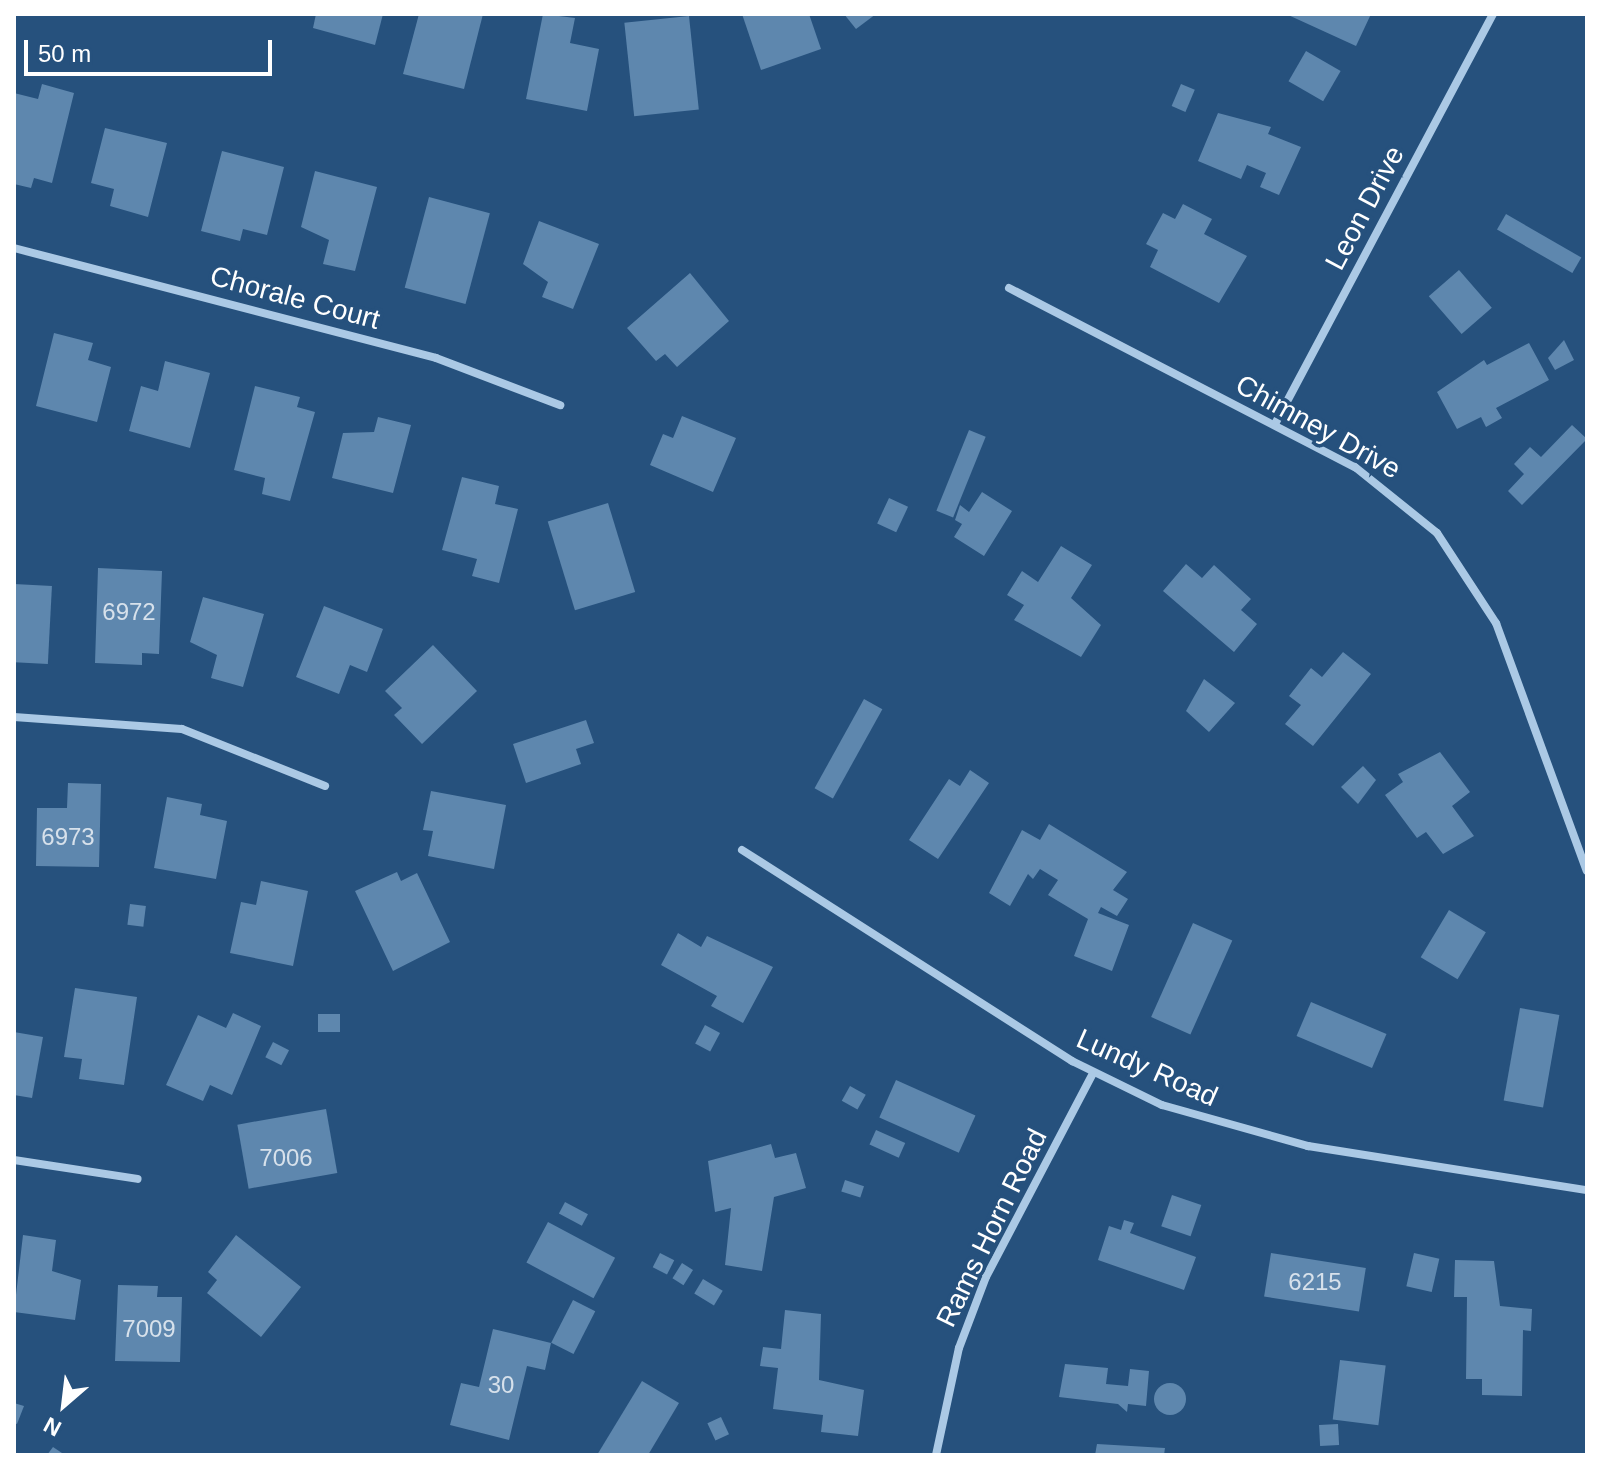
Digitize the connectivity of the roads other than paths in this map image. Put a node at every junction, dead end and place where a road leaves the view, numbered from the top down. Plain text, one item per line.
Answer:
1 (1493, 14) edge
2 (14, 248) edge
3 (1009, 288) dead end
4 (560, 405) dead end
5 (1275, 424) junction
6 (14, 717) edge
7 (325, 786) dead end
8 (742, 850) dead end
9 (1587, 871) edge
10 (1093, 1073) junction
11 (14, 1160) edge
12 (138, 1179) dead end
13 (1587, 1190) edge
14 (936, 1455) edge

1 - 5 street, Leon Drive
2 - 4 street, Chorale Court
3 - 5 street, Chimney Drive
5 - 9 street, Chimney Drive
6 - 7 street
8 - 10 street, Lundy Road
10 - 13 street, Lundy Road
10 - 14 street, Rams Horn Road
11 - 12 street

